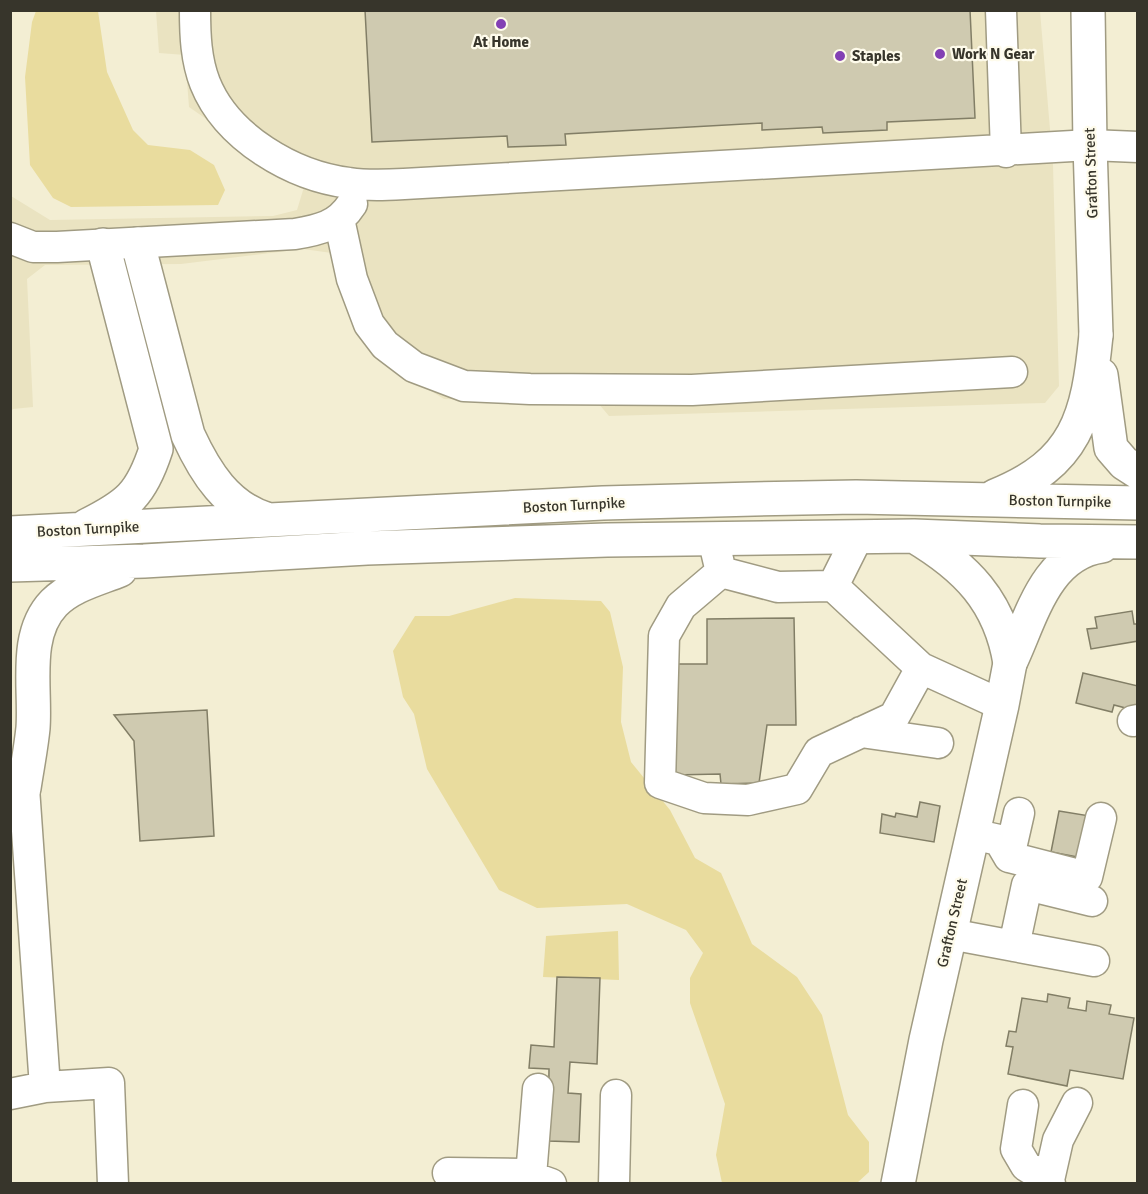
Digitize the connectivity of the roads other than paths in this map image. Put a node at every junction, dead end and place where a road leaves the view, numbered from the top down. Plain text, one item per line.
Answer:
1 (195, 10) edge
2 (1001, 10) edge
3 (1088, 10) edge
4 (1090, 145) junction
5 (1137, 147) edge
6 (1006, 152) junction
7 (358, 184) junction
8 (339, 219) junction
9 (10, 238) edge
10 (138, 244) junction
11 (103, 245) junction
12 (1096, 335) junction
13 (1012, 372) dead end
14 (1137, 472) edge
15 (985, 500) junction
16 (1137, 503) edge
17 (269, 520) junction
18 (77, 530) junction
19 (10, 533) edge
20 (858, 536) junction
21 (914, 536) junction
22 (713, 538) junction
23 (1127, 543) edge
24 (144, 561) junction
25 (10, 565) edge
26 (721, 572) junction
27 (833, 586) junction
28 (1010, 663) junction
29 (921, 668) junction
30 (1002, 705) junction
31 (861, 732) junction
32 (10, 734) edge
33 (938, 743) dead end
34 (20, 795) edge
35 (1019, 813) dead end
36 (1101, 818) dead end
37 (972, 834) junction
38 (1009, 857) junction
39 (1092, 901) dead end
40 (950, 934) junction
41 (1014, 946) junction
42 (1094, 961) dead end
43 (45, 1087) junction
44 (538, 1089) dead end
45 (10, 1094) edge
46 (616, 1095) dead end
47 (1077, 1103) dead end
48 (1023, 1105) dead end
49 (448, 1173) dead end
50 (541, 1180) edge
51 (1049, 1181) edge
52 (113, 1184) edge
53 (614, 1184) edge
54 (898, 1184) edge

1 - 7 street
2 - 6 street
3 - 4 main road, Grafton Street
4 - 5 street
4 - 6 street
4 - 12 main road, Grafton Street
6 - 7 street
7 - 8 street
8 - 10 street
8 - 13 street
9 - 11 street
10 - 11 street
10 - 17 main road
11 - 18 main road
12 - 14 main road
12 - 15 main road
15 - 16 main road, Boston Turnpike
15 - 17 main road, Boston Turnpike
17 - 18 main road, Boston Turnpike
18 - 19 main road, Boston Turnpike
20 - 21 main road
20 - 22 main road
20 - 27 street
21 - 23 main road
21 - 28 main road
22 - 24 main road
22 - 26 street
23 - 28 main road
24 - 25 main road
24 - 34 main road
26 - 27 street
26 - 31 street
27 - 29 street
28 - 30 main road, Grafton Street
29 - 30 street
29 - 31 street
30 - 37 main road, Grafton Street
31 - 33 street
32 - 34 main road
34 - 43 street
35 - 38 street
36 - 38 street
37 - 38 street
37 - 40 main road, Grafton Street
39 - 41 street
40 - 41 street
40 - 54 main road, Grafton Street
41 - 42 street
43 - 45 street
43 - 52 street
44 - 50 street
46 - 53 street
47 - 51 street
48 - 51 street
49 - 50 street

